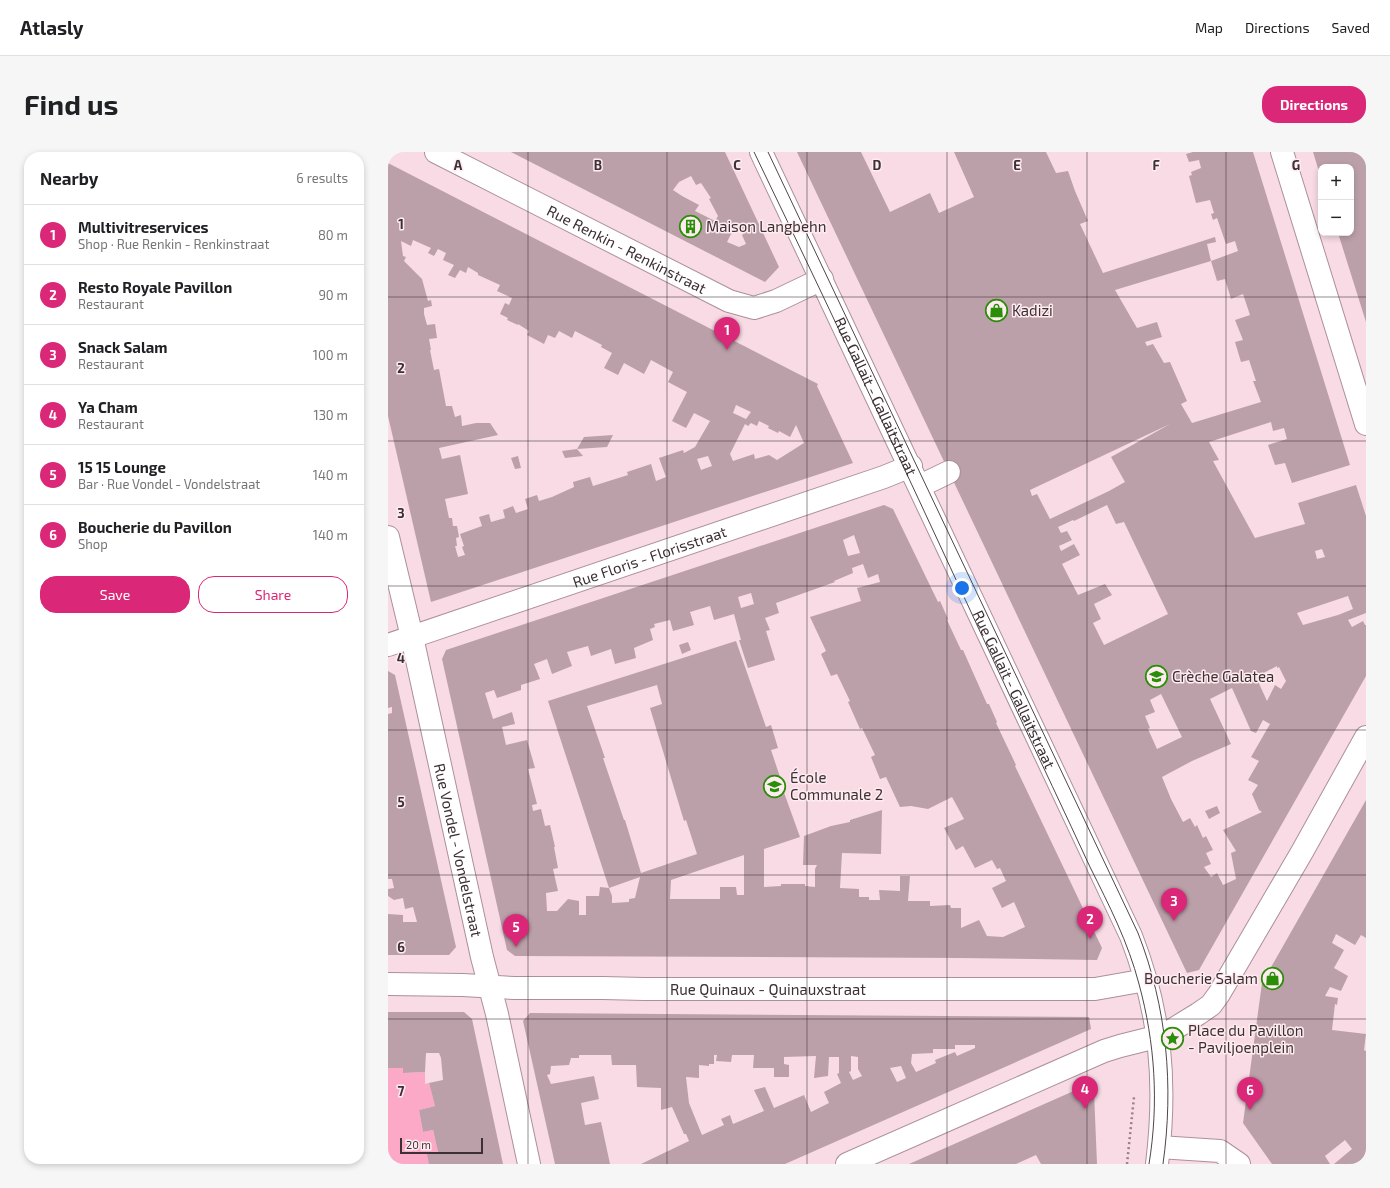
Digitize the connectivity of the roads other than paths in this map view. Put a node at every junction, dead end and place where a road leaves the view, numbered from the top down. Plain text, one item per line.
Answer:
1 (436, 152) edge
2 (761, 152) edge
3 (1282, 152) edge
4 (822, 279) junction
5 (1366, 424) edge
6 (910, 466) junction
7 (949, 472) dead end
8 (920, 486) junction
9 (388, 537) edge
10 (412, 637) junction
11 (388, 646) edge
12 (1366, 737) edge
13 (1146, 980) junction
14 (388, 984) edge
15 (490, 986) junction
16 (1158, 1038) junction
17 (1158, 1156) edge
18 (529, 1164) edge
19 (846, 1164) edge
20 (1239, 1164) edge

1 - 4 street, Rue Renkin - Renkinstraat
2 - 4 street, Rue Gallait - Gallaitstraat
3 - 5 street
4 - 6 street, Rue Gallait - Gallaitstraat
6 - 8 street, Rue Gallait - Gallaitstraat
6 - 10 street, Rue Floris - Florisstraat
7 - 8 street
8 - 13 street, Rue Gallait - Gallaitstraat
9 - 10 street, Rue Vondel - Vondelstraat
10 - 11 street, Rue Floris - Florisstraat
10 - 15 street, Rue Vondel - Vondelstraat
12 - 16 street
13 - 15 street, Rue Quinaux - Quinauxstraat
13 - 16 street, Rue Gallait - Gallaitstraat
14 - 15 street, Rue Quinaux - Quinauxstraat
15 - 18 street, Rue Vondel - Vondelstraat
16 - 17 street
16 - 19 street
17 - 20 street

